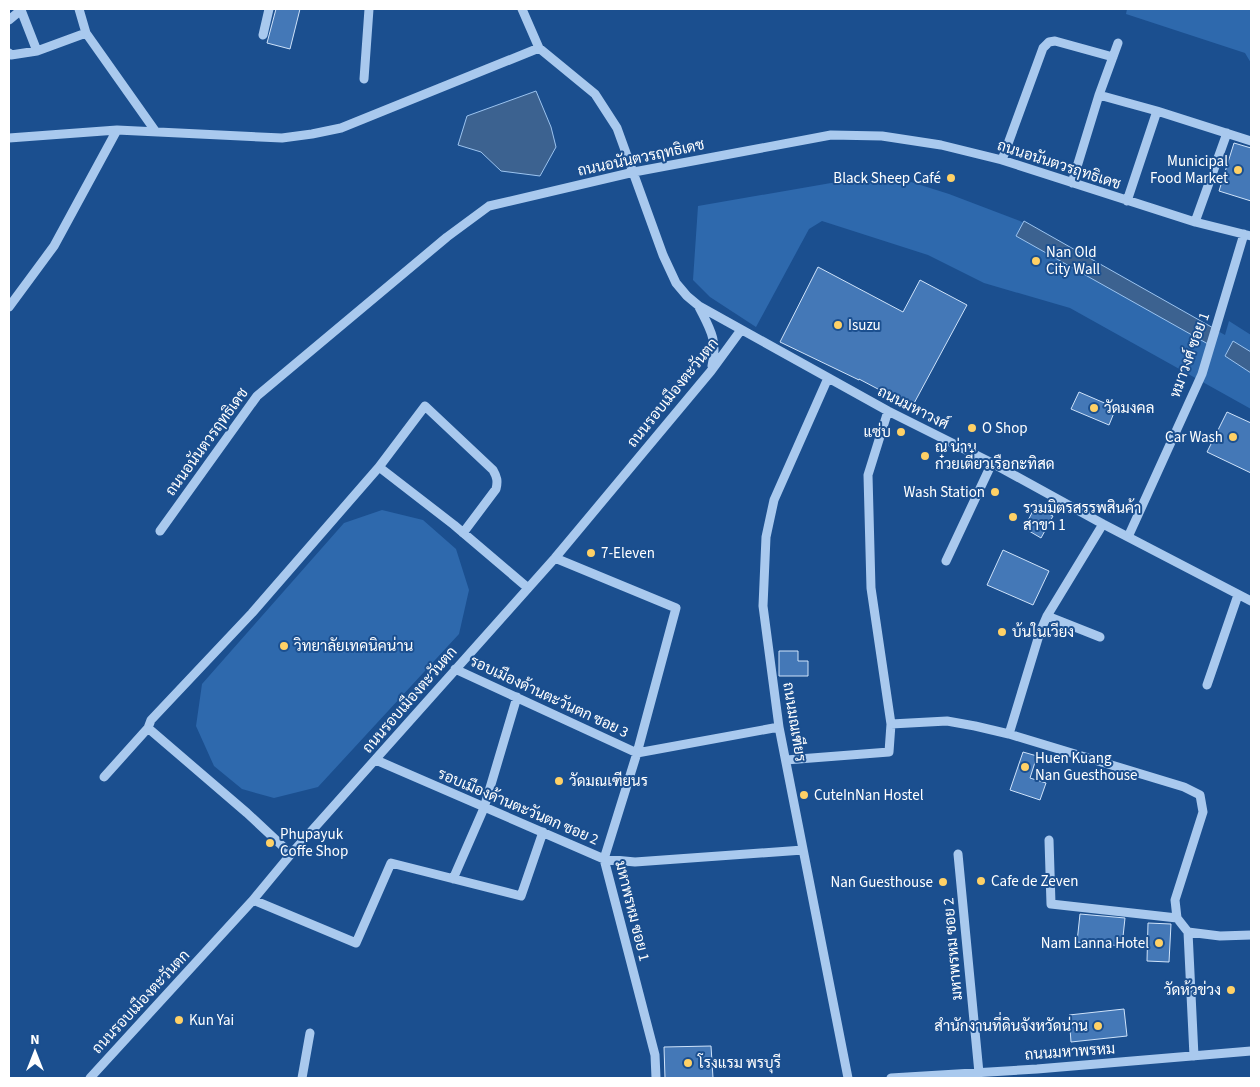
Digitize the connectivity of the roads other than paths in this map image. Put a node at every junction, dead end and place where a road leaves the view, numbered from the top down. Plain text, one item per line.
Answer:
1 (79, 9) edge
2 (269, 9) edge
3 (369, 9) edge
4 (522, 9) edge
5 (9, 20) edge
6 (86, 33) junction
7 (263, 35) dead end
8 (1118, 43) dead end
9 (539, 48) junction
10 (37, 51) junction
11 (9, 53) edge
12 (1113, 57) junction
13 (364, 79) dead end
14 (1099, 95) junction
15 (1157, 111) junction
16 (117, 130) junction
17 (156, 132) junction
18 (1227, 133) junction
19 (9, 138) edge
20 (1251, 141) edge
21 (1002, 160) junction
22 (634, 172) junction
23 (1072, 183) junction
24 (1127, 201) junction
25 (1195, 222) junction
26 (1248, 235) edge
27 (699, 306) junction
28 (9, 307) edge
29 (741, 330) junction
30 (711, 371) junction
31 (828, 378) junction
32 (888, 411) junction
33 (992, 463) junction
34 (379, 467) junction
35 (1102, 524) junction
36 (160, 531) dead end
37 (464, 533) junction
38 (1128, 537) junction
39 (555, 558) junction
40 (946, 562) dead end
41 (528, 588) junction
42 (1238, 595) junction
43 (1251, 602) edge
44 (1047, 616) junction
45 (1100, 637) dead end
46 (455, 669) junction
47 (1207, 685) dead end
48 (517, 698) junction
49 (890, 724) junction
50 (780, 727) junction
51 (148, 728) junction
52 (1009, 734) junction
53 (637, 753) junction
54 (376, 760) junction
55 (786, 760) junction
56 (104, 777) dead end
57 (484, 808) junction
58 (543, 832) junction
59 (1049, 840) dead end
60 (803, 850) junction
61 (291, 854) junction
62 (958, 854) dead end
63 (604, 859) junction
64 (453, 879) junction
65 (253, 900) junction
66 (1177, 918) junction
67 (1188, 932) junction
68 (1251, 935) edge
69 (310, 1032) dead end
70 (1251, 1051) edge
71 (1194, 1056) junction
72 (978, 1072) junction
73 (1036, 1074) edge
74 (90, 1078) edge
75 (302, 1078) edge
76 (656, 1078) edge
77 (848, 1078) edge
78 (891, 1078) edge

1 - 6 street
2 - 7 street
3 - 13 street
4 - 9 street
5 - 10 street
6 - 10 street
6 - 17 street
8 - 12 street
9 - 17 street
9 - 22 street, ถนนมหาวงศ์
10 - 11 street
12 - 14 street
12 - 21 street
14 - 15 street
14 - 23 street
15 - 18 street
15 - 24 street
16 - 17 street
16 - 19 street
16 - 28 street
18 - 20 street
18 - 25 street
21 - 22 street, ถนนอนันตวรฤทธิเดช
21 - 23 street, ถนนอนันตวรฤทธิเดช
22 - 27 street, ถนนมหาวงศ์
22 - 36 street, ถนนอนันตวรฤทธิเดช
23 - 24 street, ถนนอนันตวรฤทธิเดช
24 - 25 street, ถนนอนันตวรฤทธิเดช
25 - 26 street, ถนนอนันตวรฤทธิเดช
26 - 38 street, หมาวงศ์ ซอย 1
27 - 29 street, ถนนมหาวงศ์
27 - 30 street
29 - 30 street, ถนนรอบเมืองตะวันตก
29 - 31 street, ถนนมหาวงศ์
30 - 39 street, ถนนรอบเมืองตะวันตก
31 - 32 street, ถนนมหาวงศ์
31 - 50 street, ถนนมณเฑียร
32 - 33 street, ถนนมหาวงศ์
32 - 49 street
33 - 35 street, ถนนมหาวงศ์
33 - 40 street
34 - 37 street
34 - 37 street
34 - 51 street
35 - 38 street, ถนนมหาวงศ์
35 - 44 street
37 - 41 street
38 - 42 street, ถนนมหาวงศ์
39 - 41 street, ถนนรอบเมืองตะวันตก
39 - 53 street, มหาพรหม ซอย 1
41 - 46 street, ถนนรอบเมืองตะวันตก
42 - 43 street, ถนนมหาวงศ์
42 - 47 street
44 - 45 street
44 - 52 street
46 - 48 street, รอบเมืองด้านตะวันตก ซอย 3
46 - 54 street, ถนนรอบเมืองตะวันตก
48 - 53 street, รอบเมืองด้านตะวันตก ซอย 3
48 - 57 street
49 - 52 street
49 - 55 street
50 - 53 street, รอบเมืองด้านตะวันตก ซอย 3
50 - 55 street, ถนนมณเฑียร
51 - 56 street
51 - 61 street
52 - 66 street
53 - 63 street, มหาพรหม ซอย 1
54 - 57 street, รอบเมืองด้านตะวันตก ซอย 2
54 - 61 street, ถนนรอบเมืองตะวันตก
55 - 60 street, ถนนมณเฑียร
57 - 58 street, รอบเมืองด้านตะวันตก ซอย 2
57 - 64 street
58 - 63 street, รอบเมืองด้านตะวันตก ซอย 2
58 - 64 street
59 - 66 street
60 - 63 street, รอบเมืองด้านตะวันตก ซอย 2
60 - 77 street, ถนนมณเฑียร
61 - 65 street, ถนนรอบเมืองตะวันตก
62 - 72 street, มหาพรหม ซอย 2
63 - 76 street, มหาพรหม ซอย 1
64 - 65 street
65 - 74 street, ถนนรอบเมืองตะวันตก
66 - 67 street
67 - 68 street
67 - 71 street
69 - 75 street
70 - 71 street, ถนนมหาพรหม
71 - 73 street, ถนนมหาพรหม
72 - 73 street, ถนนมหาพรหม
72 - 78 street, ถนนมหาพรหม

